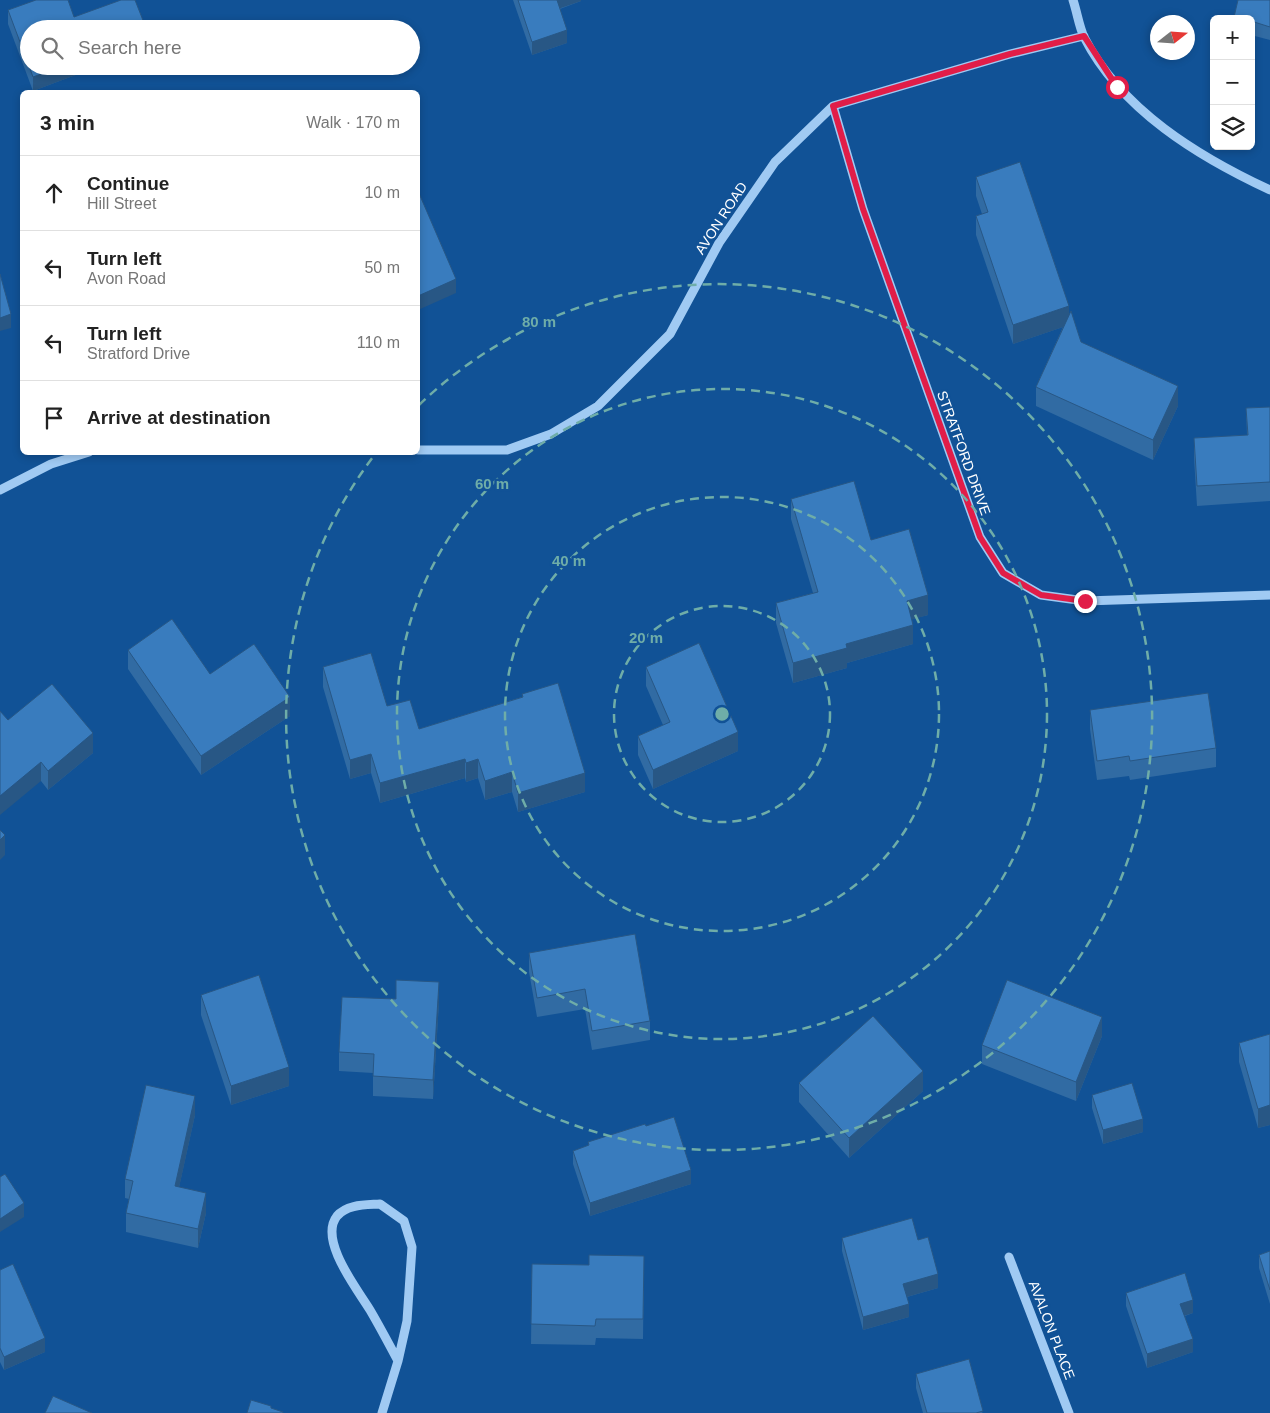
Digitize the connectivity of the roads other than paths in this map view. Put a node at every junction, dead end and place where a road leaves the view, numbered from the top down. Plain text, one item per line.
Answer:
1 (1073, 0) edge
2 (1084, 36) junction
3 (833, 106) junction
4 (1270, 190) edge
5 (420, 450) edge
6 (80, 455) edge
7 (0, 490) edge
8 (1270, 595) edge
9 (1009, 1257) dead end
10 (398, 1361) junction
11 (382, 1413) edge
12 (1069, 1413) edge

1 - 2 street
2 - 3 street, AVON ROAD
2 - 4 street
3 - 5 street, AVON ROAD
3 - 8 street, STRATFORD DRIVE
6 - 7 street
9 - 12 street, AVALON PLACE
10 - 10 street
10 - 11 street

